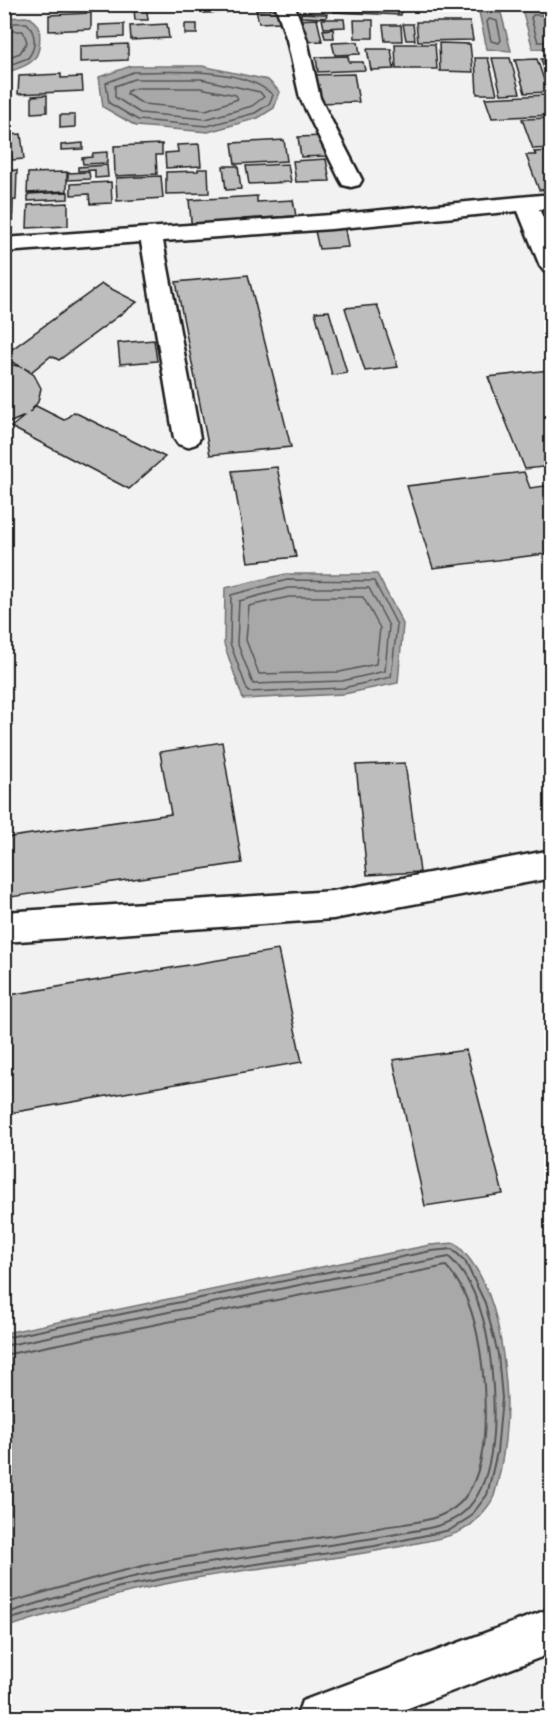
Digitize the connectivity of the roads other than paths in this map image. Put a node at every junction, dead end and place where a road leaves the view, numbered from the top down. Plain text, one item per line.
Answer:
1 (284, 4) edge
2 (351, 180) dead end
3 (552, 201) edge
4 (526, 204) junction
5 (151, 236) junction
6 (4, 245) edge
7 (552, 266) edge
8 (188, 438) dead end
9 (552, 864) edge
10 (4, 927) edge
11 (552, 1630) edge
12 (319, 1718) edge

1 - 2 street
3 - 4 street
4 - 5 street
4 - 7 street
5 - 6 street
5 - 8 street
9 - 10 street
11 - 12 street

